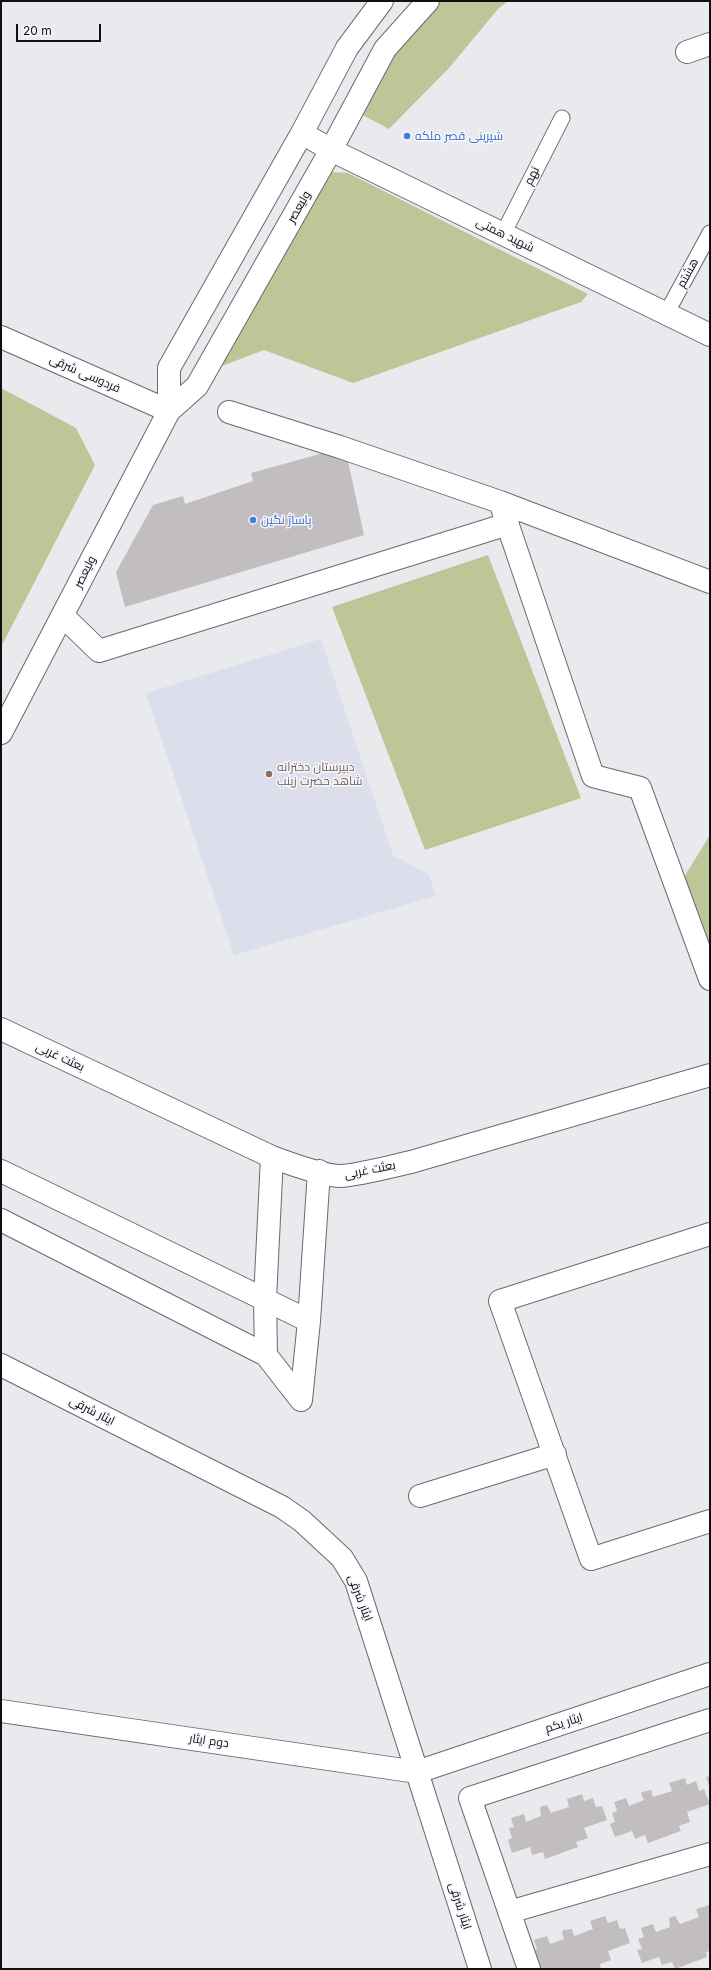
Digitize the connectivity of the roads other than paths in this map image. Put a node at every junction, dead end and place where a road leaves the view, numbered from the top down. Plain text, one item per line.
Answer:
1 (382, 1) edge
2 (428, 1) edge
3 (710, 44) edge
4 (687, 52) dead end
5 (562, 118) dead end
6 (302, 133) junction
7 (331, 150) junction
8 (710, 233) edge
9 (503, 234) junction
10 (666, 314) junction
11 (710, 335) edge
12 (1, 337) edge
13 (169, 411) junction
14 (229, 412) dead end
15 (500, 502) junction
16 (508, 524) junction
17 (710, 582) edge
18 (63, 616) junction
19 (1, 733) edge
20 (710, 979) edge
21 (1, 1029) edge
22 (710, 1075) edge
23 (272, 1157) junction
24 (1, 1171) edge
25 (319, 1171) junction
26 (1, 1220) edge
27 (710, 1234) edge
28 (264, 1299) junction
29 (309, 1321) junction
30 (266, 1355) junction
31 (1, 1366) edge
32 (555, 1454) junction
33 (420, 1496) dead end
34 (710, 1521) edge
35 (710, 1674) edge
36 (1, 1711) edge
37 (710, 1720) edge
38 (417, 1772) junction
39 (710, 1854) edge
40 (509, 1912) junction
41 (480, 1969) edge
42 (529, 1969) edge

1 - 6 street, ولیعصر
2 - 7 street, ولیعصر
3 - 4 street
5 - 9 lane, نهم
6 - 7 street, شهید همتی
6 - 13 street, ولیعصر
7 - 9 street, شهید همتی
7 - 13 street, ولیعصر
8 - 10 lane, هشتم
9 - 10 street, شهید همتی
10 - 11 street, شهید همتی
12 - 13 street, فردوسی شرقی
13 - 18 street, ولیعصر
14 - 15 street
15 - 16 street
15 - 17 street
16 - 18 street
16 - 20 street
18 - 19 street, ولیعصر
21 - 23 street, بعثت غربی
22 - 25 street, بعثت غربی
23 - 25 street, بعثت غربی
23 - 28 street
24 - 28 street
25 - 29 street
26 - 30 street
27 - 32 street
28 - 29 street
28 - 30 street
29 - 30 street
31 - 38 street, ایثار شرقی
32 - 33 street
32 - 34 street
35 - 38 street, ایثار یکم
36 - 38 street, دوم ایثار
37 - 40 street
38 - 41 street, ایثار شرقی
39 - 40 street
40 - 42 street

